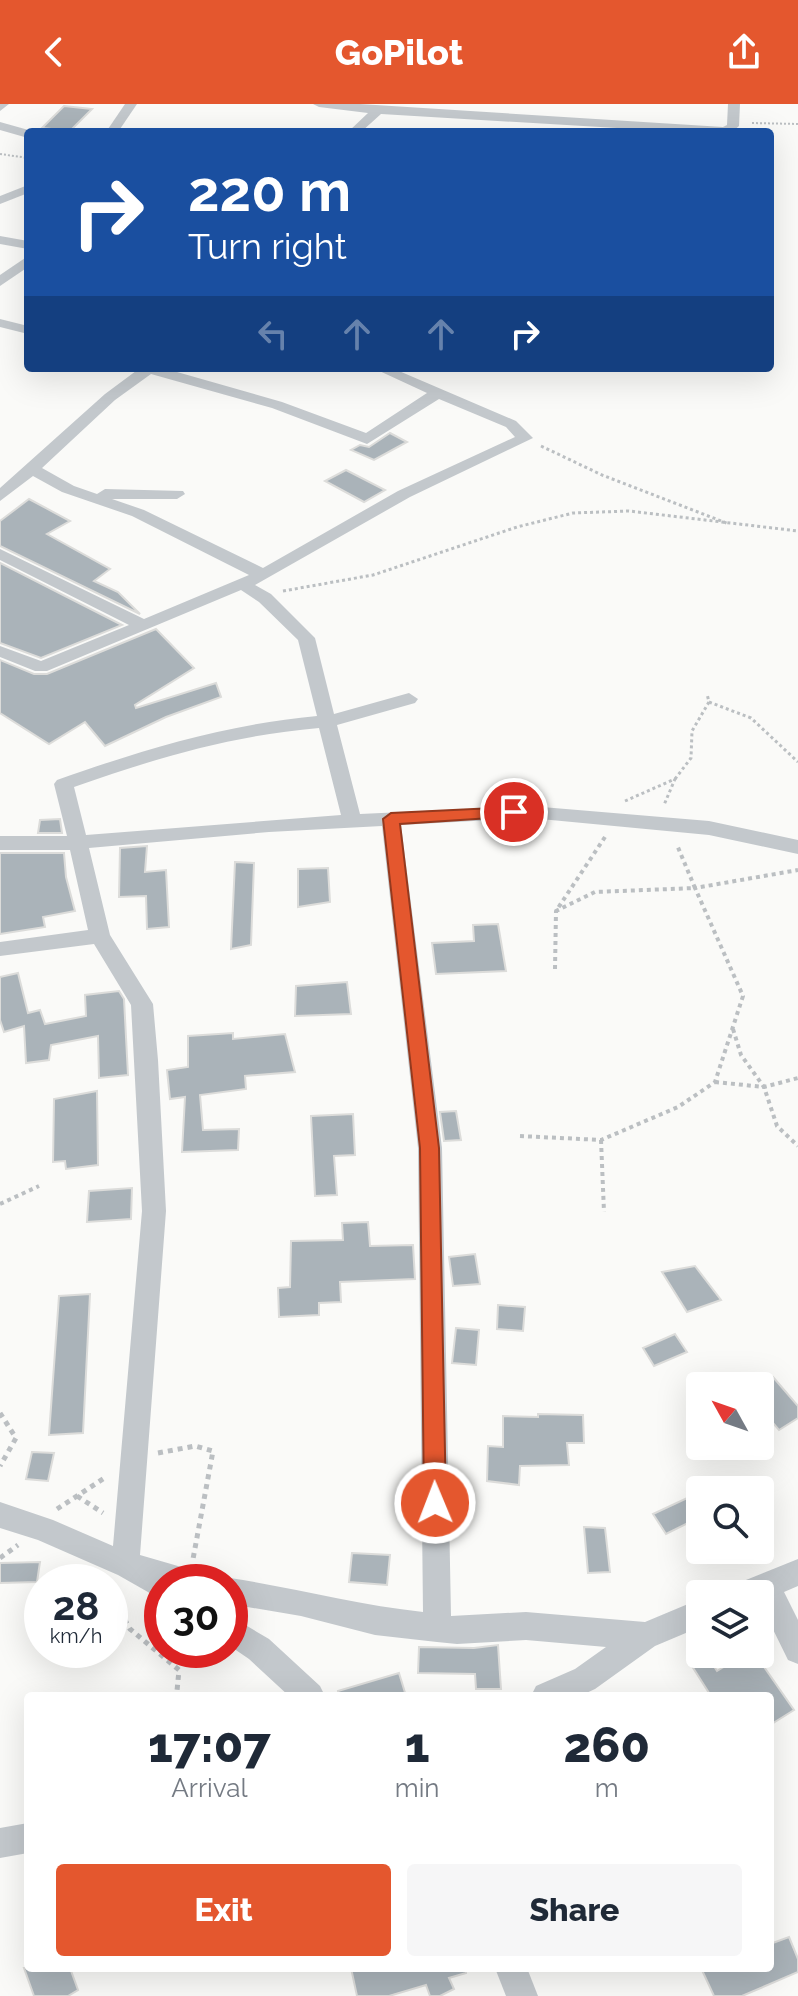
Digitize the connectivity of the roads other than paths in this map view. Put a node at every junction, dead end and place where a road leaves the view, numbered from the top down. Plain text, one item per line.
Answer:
1 (131, 104) edge
2 (320, 104) edge
3 (734, 104) edge
4 (416, 108) edge
5 (378, 110) junction
6 (115, 128) edge
7 (358, 128) edge
8 (686, 128) edge
9 (730, 128) edge
10 (3, 130) edge
11 (24, 133) edge
12 (24, 191) edge
13 (0, 200) edge
14 (0, 240) edge
15 (24, 244) edge
16 (24, 263) edge
17 (0, 282) edge
18 (0, 323) edge
19 (24, 329) edge
20 (144, 372) edge
21 (163, 372) edge
22 (390, 372) edge
23 (439, 392) junction
24 (34, 470) junction
25 (79, 493) junction
26 (177, 494) dead end
27 (0, 496) edge
28 (0, 554) edge
29 (263, 575) junction
30 (242, 584) junction
31 (144, 626) junction
32 (0, 651) edge
33 (409, 699) dead end
34 (329, 721) junction
35 (391, 819) junction
36 (352, 820) junction
37 (0, 843) edge
38 (76, 843) junction
39 (798, 847) edge
40 (100, 936) junction
41 (0, 949) edge
42 (0, 1515) edge
43 (125, 1564) joint
44 (798, 1572) edge
45 (774, 1582) edge
46 (248, 1594) edge
47 (774, 1616) edge
48 (686, 1619) edge
49 (437, 1628) junction
50 (645, 1636) junction
51 (248, 1642) edge
52 (798, 1650) edge
53 (306, 1692) edge
54 (555, 1692) edge
55 (24, 1839) edge
56 (0, 1843) edge
57 (513, 1972) edge
58 (522, 1996) edge

1 - 6 street
2 - 4 street
2 - 5 street
3 - 9 street
4 - 5 street
4 - 8 street
5 - 7 street
10 - 11 street
12 - 13 street
14 - 15 street
16 - 17 street
18 - 19 street
20 - 24 street
21 - 23 street
22 - 23 street
23 - 29 street
24 - 25 street
24 - 27 street
25 - 26 street
25 - 29 street
28 - 31 street
29 - 30 street
30 - 31 street
30 - 34 street
31 - 32 street
33 - 34 street
34 - 36 street
34 - 38 street
35 - 36 street
35 - 39 street
35 - 49 street
36 - 38 street
37 - 38 street
38 - 40 street
40 - 41 street
40 - 43 street
42 - 43 street
44 - 45 street
46 - 49 street
47 - 52 street
48 - 50 street
49 - 50 street
50 - 54 street
51 - 53 street
55 - 56 street
57 - 58 street

